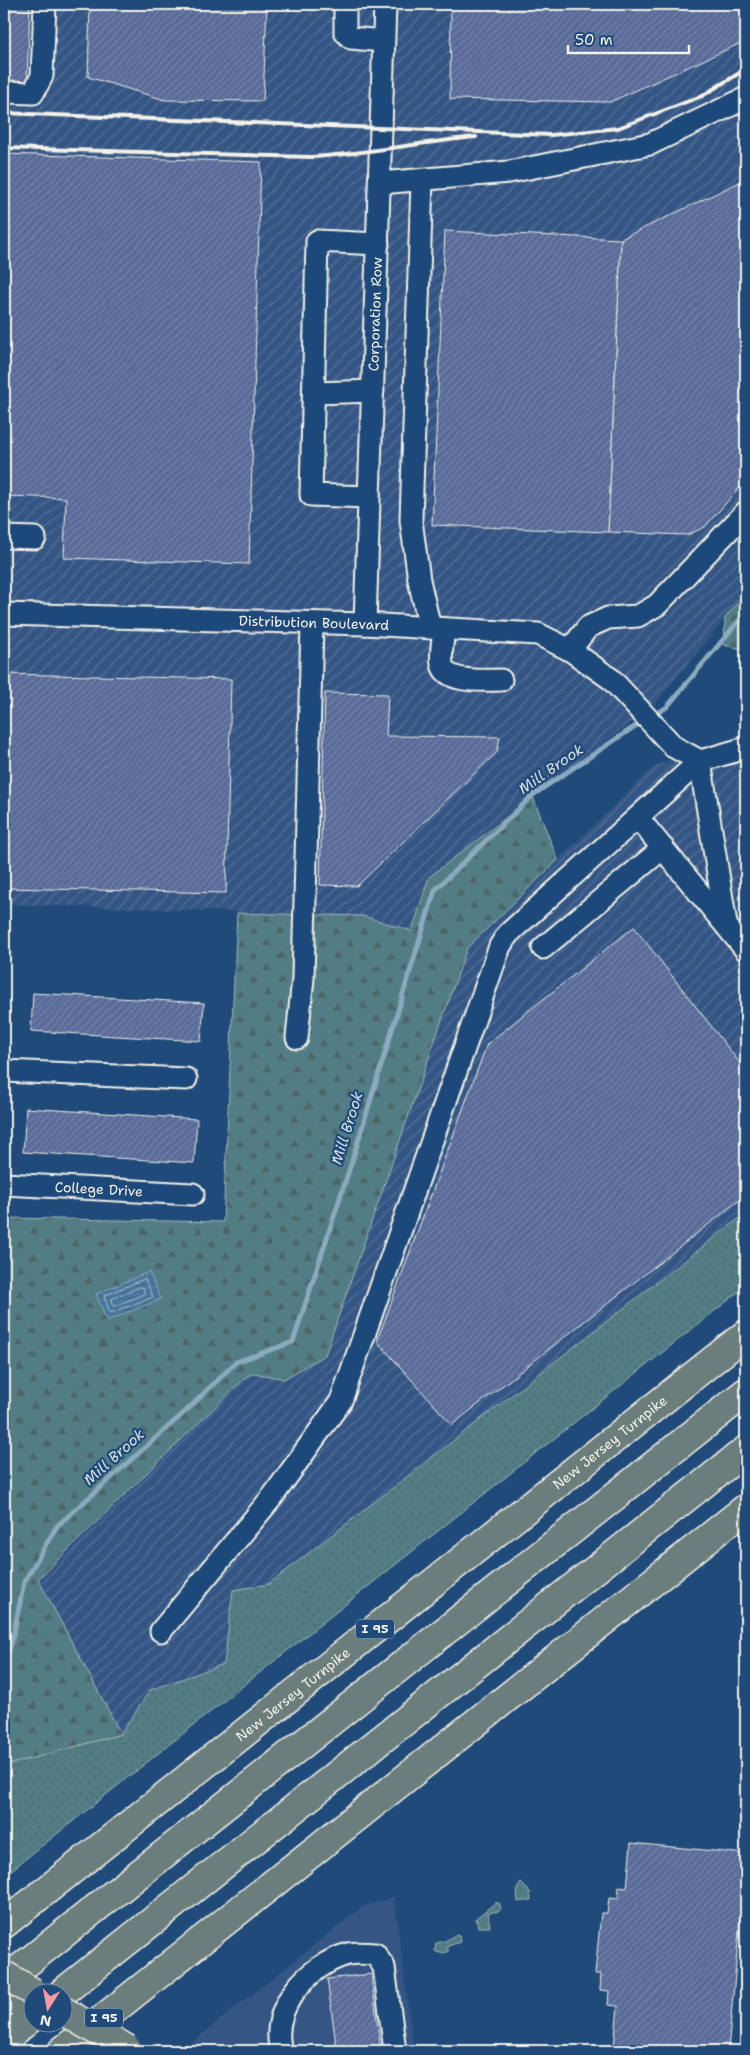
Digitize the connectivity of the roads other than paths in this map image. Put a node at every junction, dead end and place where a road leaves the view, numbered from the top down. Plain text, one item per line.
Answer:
1 (45, 4) edge
2 (345, 4) edge
3 (385, 4) edge
4 (383, 41) junction
5 (4, 92) edge
6 (746, 98) edge
7 (422, 180) junction
8 (380, 183) junction
9 (378, 244) junction
10 (373, 391) junction
11 (315, 393) junction
12 (369, 497) junction
13 (746, 512) edge
14 (4, 537) edge
15 (35, 538) dead end
16 (4, 614) edge
17 (312, 623) junction
18 (365, 624) junction
19 (437, 628) junction
20 (570, 650) junction
21 (502, 680) dead end
22 (746, 748) edge
23 (700, 761) junction
24 (638, 818) junction
25 (663, 848) junction
26 (726, 926) junction
27 (543, 948) dead end
28 (746, 950) edge
29 (297, 1038) dead end
30 (4, 1071) edge
31 (186, 1078) dead end
32 (4, 1184) edge
33 (193, 1194) dead end
34 (746, 1334) edge
35 (746, 1392) edge
36 (746, 1450) edge
37 (746, 1508) edge
38 (161, 1631) dead end
39 (4, 1924) edge
40 (4, 1975) edge
41 (4, 1981) edge
42 (72, 1985) edge
43 (22, 1986) edge
44 (4, 1992) edge
45 (22, 2004) edge
46 (72, 2016) edge
47 (22, 2025) edge
48 (69, 2032) edge
49 (4, 2040) edge
50 (128, 2050) edge
51 (62, 2051) edge
52 (100, 2051) edge
53 (281, 2051) edge
54 (395, 2051) edge

1 - 5 street
2 - 4 street
3 - 4 street, Corporation Row
4 - 8 street, Corporation Row
6 - 7 street
7 - 8 street
7 - 19 street
8 - 9 street, Corporation Row
9 - 10 street, Corporation Row
9 - 11 street
10 - 11 street
10 - 12 street, Corporation Row
11 - 12 street
12 - 18 street, Corporation Row
13 - 20 street
14 - 15 street
16 - 17 street, Distribution Boulevard
17 - 18 street, Distribution Boulevard
17 - 29 street
18 - 19 street, Distribution Boulevard
19 - 20 street, Distribution Boulevard
19 - 21 street
20 - 23 street, Distribution Boulevard
22 - 23 street
23 - 24 street
23 - 26 street
24 - 25 street
24 - 38 street
25 - 26 street
25 - 27 street
26 - 28 street
30 - 31 street
32 - 33 street, College Drive
34 - 39 main road, New Jersey Turnpike / I 95
35 - 41 main road
36 - 42 main road
37 - 51 main road, I 95
40 - 43 main road, bridge
44 - 45 main road
46 - 50 main road, bridge
47 - 49 main road
48 - 52 main road
53 - 54 street

